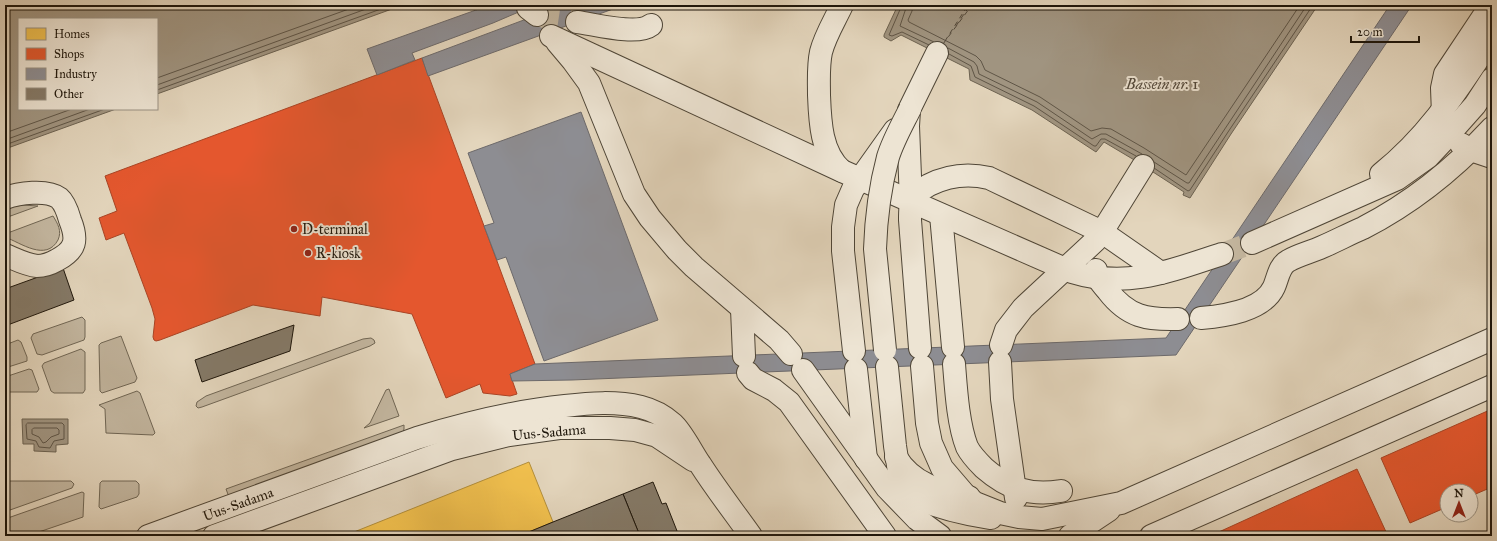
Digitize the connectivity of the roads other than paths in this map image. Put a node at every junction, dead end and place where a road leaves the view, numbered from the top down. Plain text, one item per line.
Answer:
1 (842, 5) edge
2 (1491, 5) edge
3 (577, 22) tunnel mouth
4 (651, 25) dead end
5 (1492, 38) edge
6 (1492, 79) edge
7 (909, 110) junction
8 (1443, 111) junction
9 (1492, 128) edge
10 (1450, 134) junction
11 (1484, 155) edge
12 (1144, 166) dead end
13 (851, 175) junction
14 (5, 198) edge
15 (1349, 200) junction
16 (911, 202) junction
17 (941, 215) junction
18 (1102, 232) junction
19 (1252, 243) tunnel mouth
20 (5, 254) edge
21 (1222, 254) tunnel mouth
22 (1065, 269) junction
23 (1161, 273) junction
24 (1098, 279) junction
25 (742, 310) junction
26 (1201, 318) dead end
27 (1178, 319) dead end
28 (1492, 339) edge
29 (1492, 386) edge
30 (417, 438) junction
31 (896, 457) junction
32 (866, 460) junction
33 (700, 465) junction
34 (394, 471) junction
35 (881, 480) junction
36 (1061, 491) dead end
37 (906, 494) junction
38 (1015, 494) junction
39 (966, 496) junction
40 (1121, 503) junction
41 (1042, 519) junction
42 (743, 533) edge
43 (936, 533) edge
44 (148, 536) edge
45 (214, 536) edge
46 (885, 536) edge
47 (1070, 536) edge
48 (1151, 536) edge

1 - 13 street
2 - 8 street
3 - 4 street
5 - 8 street
6 - 10 street
7 - 13 street
7 - 16 street
7 - 31 street, bridge
8 - 10 street
8 - 15 street
9 - 11 street
10 - 11 street
10 - 15 street
11 - 26 street
12 - 18 street
13 - 16 street
13 - 25 street
13 - 32 street
14 - 20 street
15 - 19 street
16 - 17 street
16 - 18 street
16 - 39 street
17 - 22 street
17 - 38 street
18 - 22 street
18 - 23 street
18 - 24 street
21 - 23 street
22 - 24 street
22 - 38 street
23 - 24 street
24 - 27 street
25 - 32 street
25 - 46 street
28 - 40 street
29 - 48 street
30 - 33 street, Uus-Sadama
30 - 34 street, Uus-Sadama
30 - 44 street, Uus-Sadama
31 - 37 street
31 - 39 street
32 - 35 street
33 - 34 street, Uus-Sadama
33 - 42 street, Uus-Sadama
34 - 45 street, Uus-Sadama
35 - 37 street
35 - 43 street
36 - 38 street
37 - 41 street
37 - 43 street
38 - 39 street
38 - 41 street
39 - 41 street
40 - 41 street
40 - 47 street

